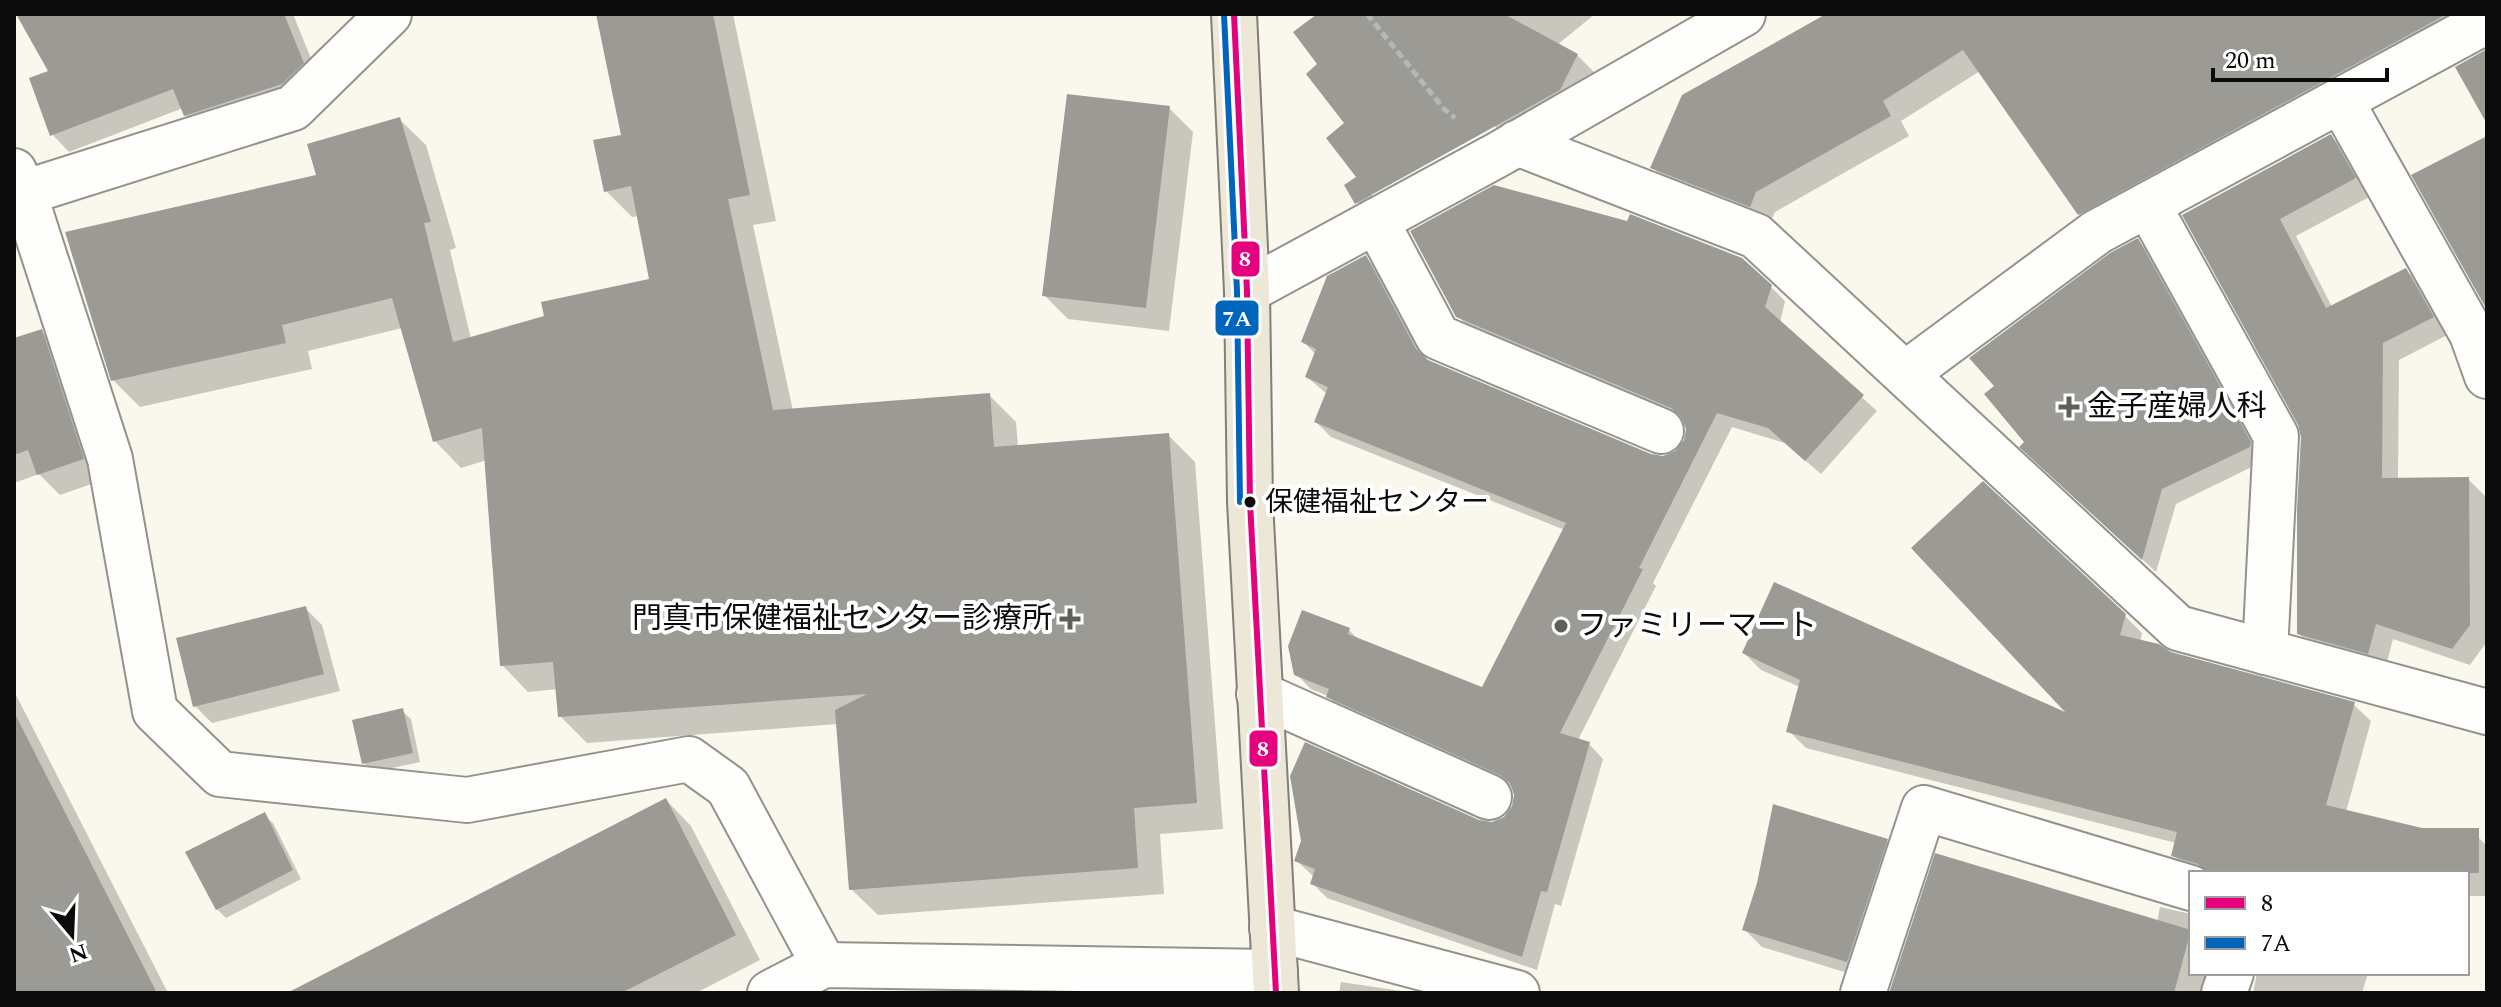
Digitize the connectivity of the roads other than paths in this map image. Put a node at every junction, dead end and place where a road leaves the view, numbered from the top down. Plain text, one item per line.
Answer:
1 (1234, 14) edge
2 (1743, 14) edge
3 (384, 15) edge
4 (2487, 21) edge
5 (2341, 101) junction
6 (1508, 149) junction
7 (17, 187) edge
8 (2148, 205) junction
9 (1376, 221) junction
10 (1247, 291) junction
11 (1905, 374) junction
12 (2487, 376) edge
13 (1661, 431) dead end
14 (2265, 652) junction
15 (1259, 694) junction
16 (2487, 712) edge
17 (1489, 797) dead end
18 (2189, 887) edge
19 (1272, 928) junction
20 (824, 965) junction
21 (1276, 983) edge
22 (770, 993) edge
23 (1517, 993) edge
24 (1863, 993) edge

1 - 10 main road
2 - 6 street
3 - 7 street
4 - 5 street
5 - 8 street
5 - 12 street
6 - 9 street
6 - 11 street
7 - 20 street
8 - 11 street
8 - 14 street
9 - 10 street
9 - 13 street
10 - 15 main road
11 - 14 street
14 - 16 street
15 - 17 street
15 - 19 main road
18 - 24 street
19 - 21 main road
19 - 23 street
20 - 21 street
20 - 22 street

